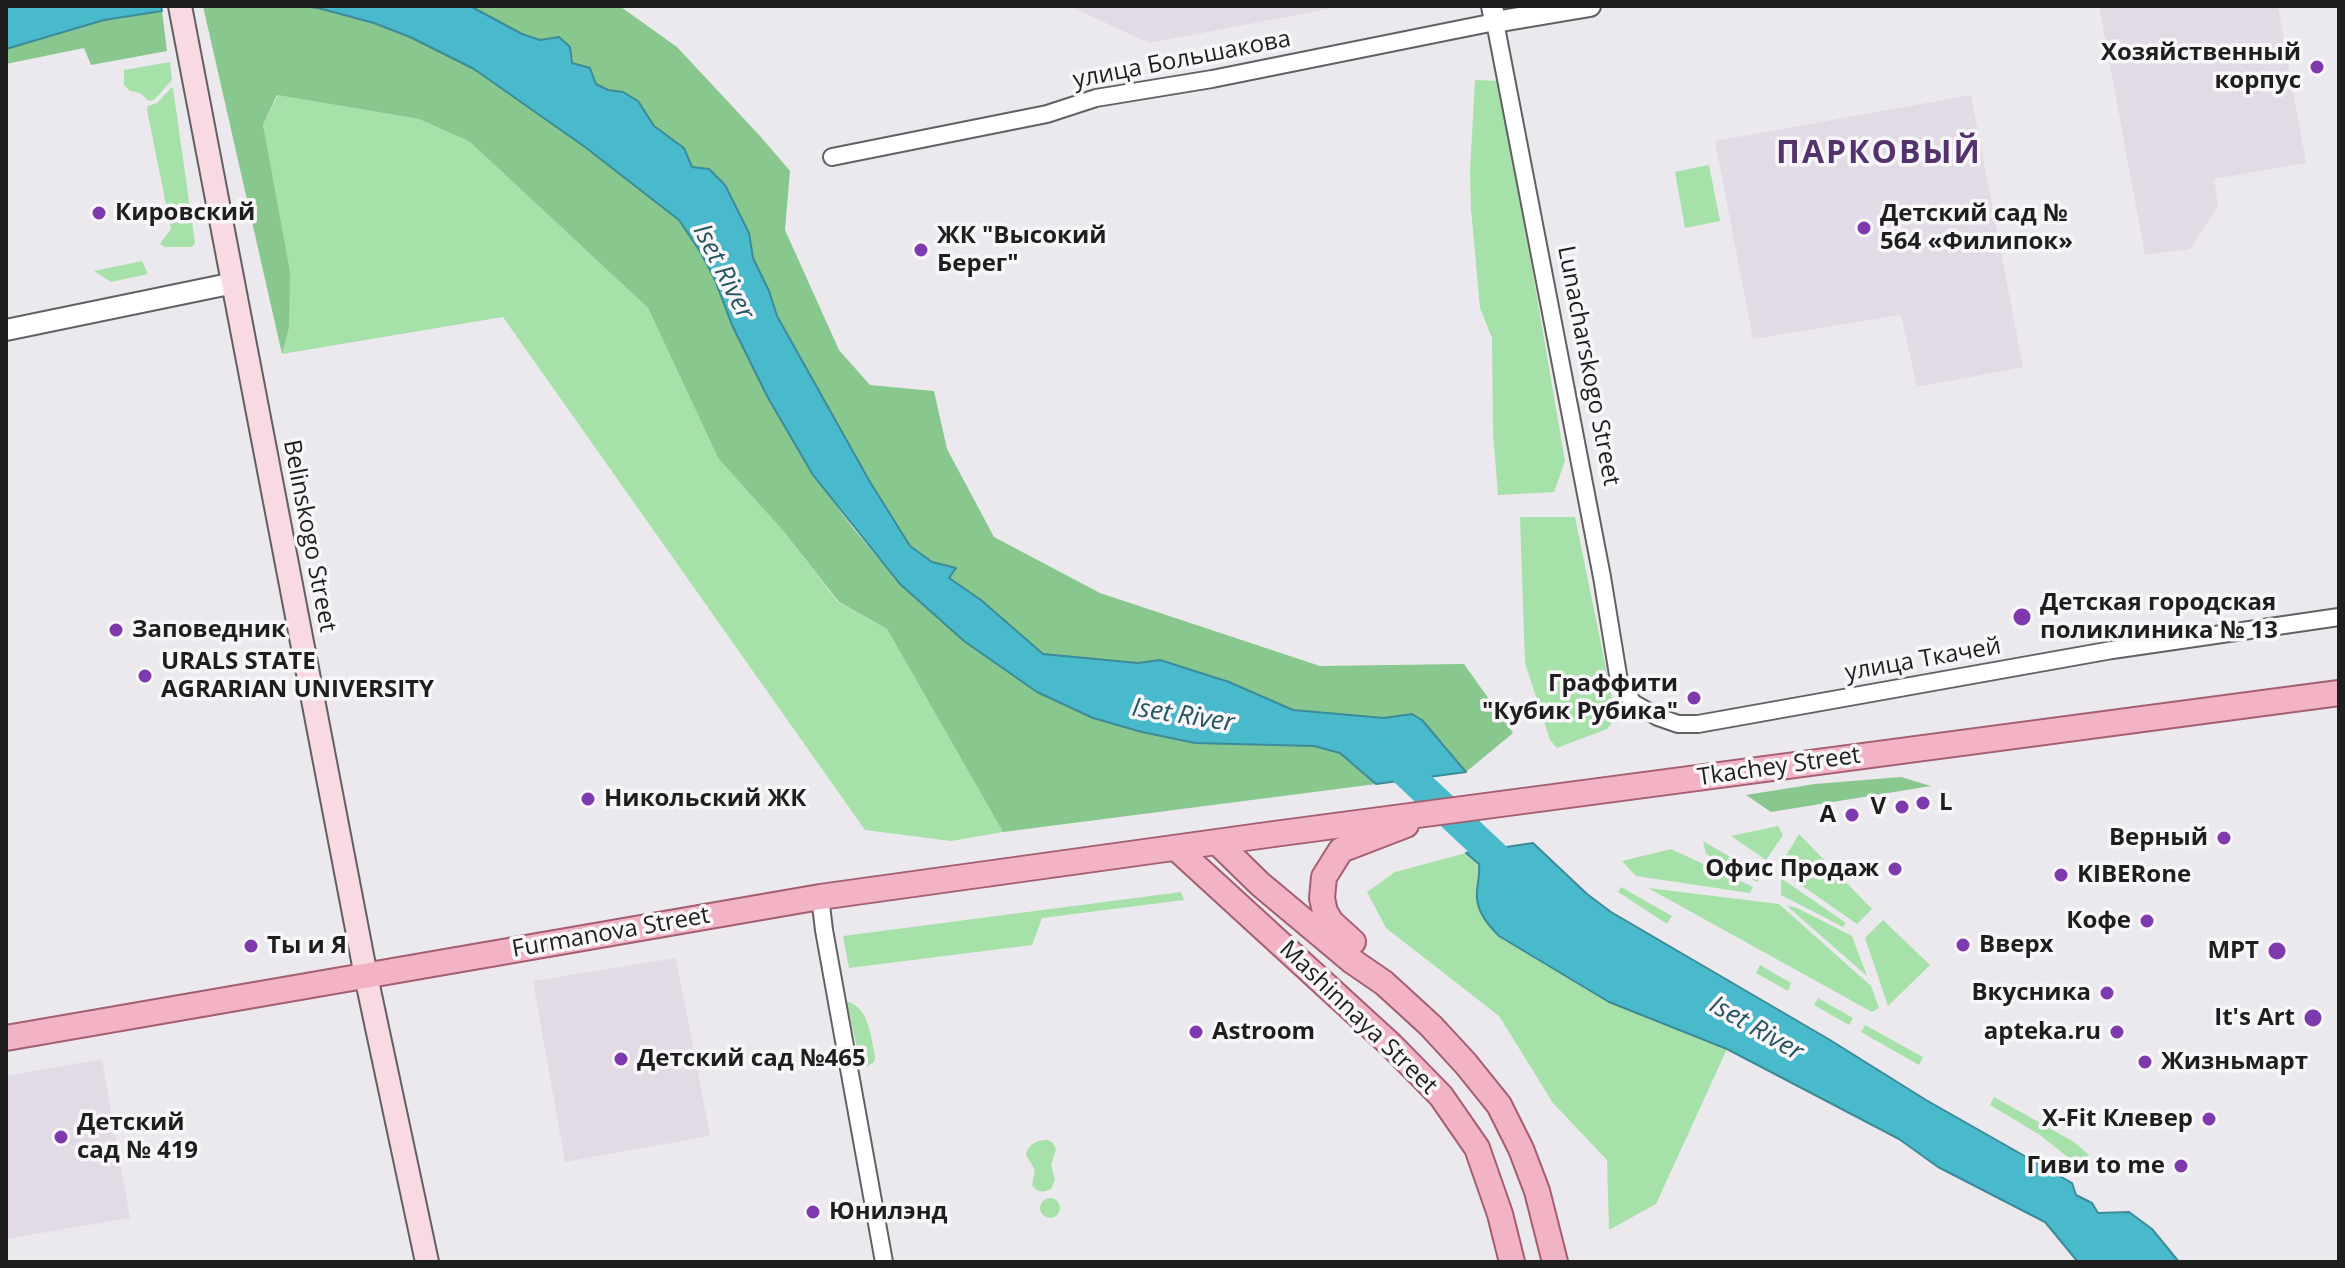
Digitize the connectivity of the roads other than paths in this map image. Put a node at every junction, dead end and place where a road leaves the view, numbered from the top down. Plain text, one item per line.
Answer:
1 (1590, 6) edge
2 (180, 7) edge
3 (1494, 14) edge
4 (832, 157) dead end
5 (234, 283) junction
6 (6, 330) edge
7 (2339, 617) edge
8 (2339, 693) edge
9 (1658, 717) joint
10 (1354, 834) junction
11 (1218, 843) junction
12 (1177, 849) junction
13 (820, 897) junction
14 (366, 976) junction
15 (1384, 983) junction
16 (6, 1038) edge
17 (427, 1262) edge
18 (884, 1262) edge
19 (1512, 1262) edge
20 (1555, 1262) edge

1 - 3 street
2 - 5 main road, Belinskogo Street
3 - 4 street, улица Большакова
3 - 9 street, Lunacharskogo Street
5 - 6 street
5 - 14 main road, Belinskogo Street
7 - 9 street, улица Ткачей
8 - 10 main road, Tkachey Street
10 - 11 main road
10 - 15 main road
11 - 12 main road, Furmanova Street
11 - 15 main road
12 - 13 main road, Furmanova Street
12 - 19 main road, Mashinnaya Street
13 - 14 main road, Furmanova Street
13 - 18 street
14 - 16 main road, Furmanova Street
14 - 17 main road, Belinskogo Street
15 - 20 main road, Mashinnaya Street

